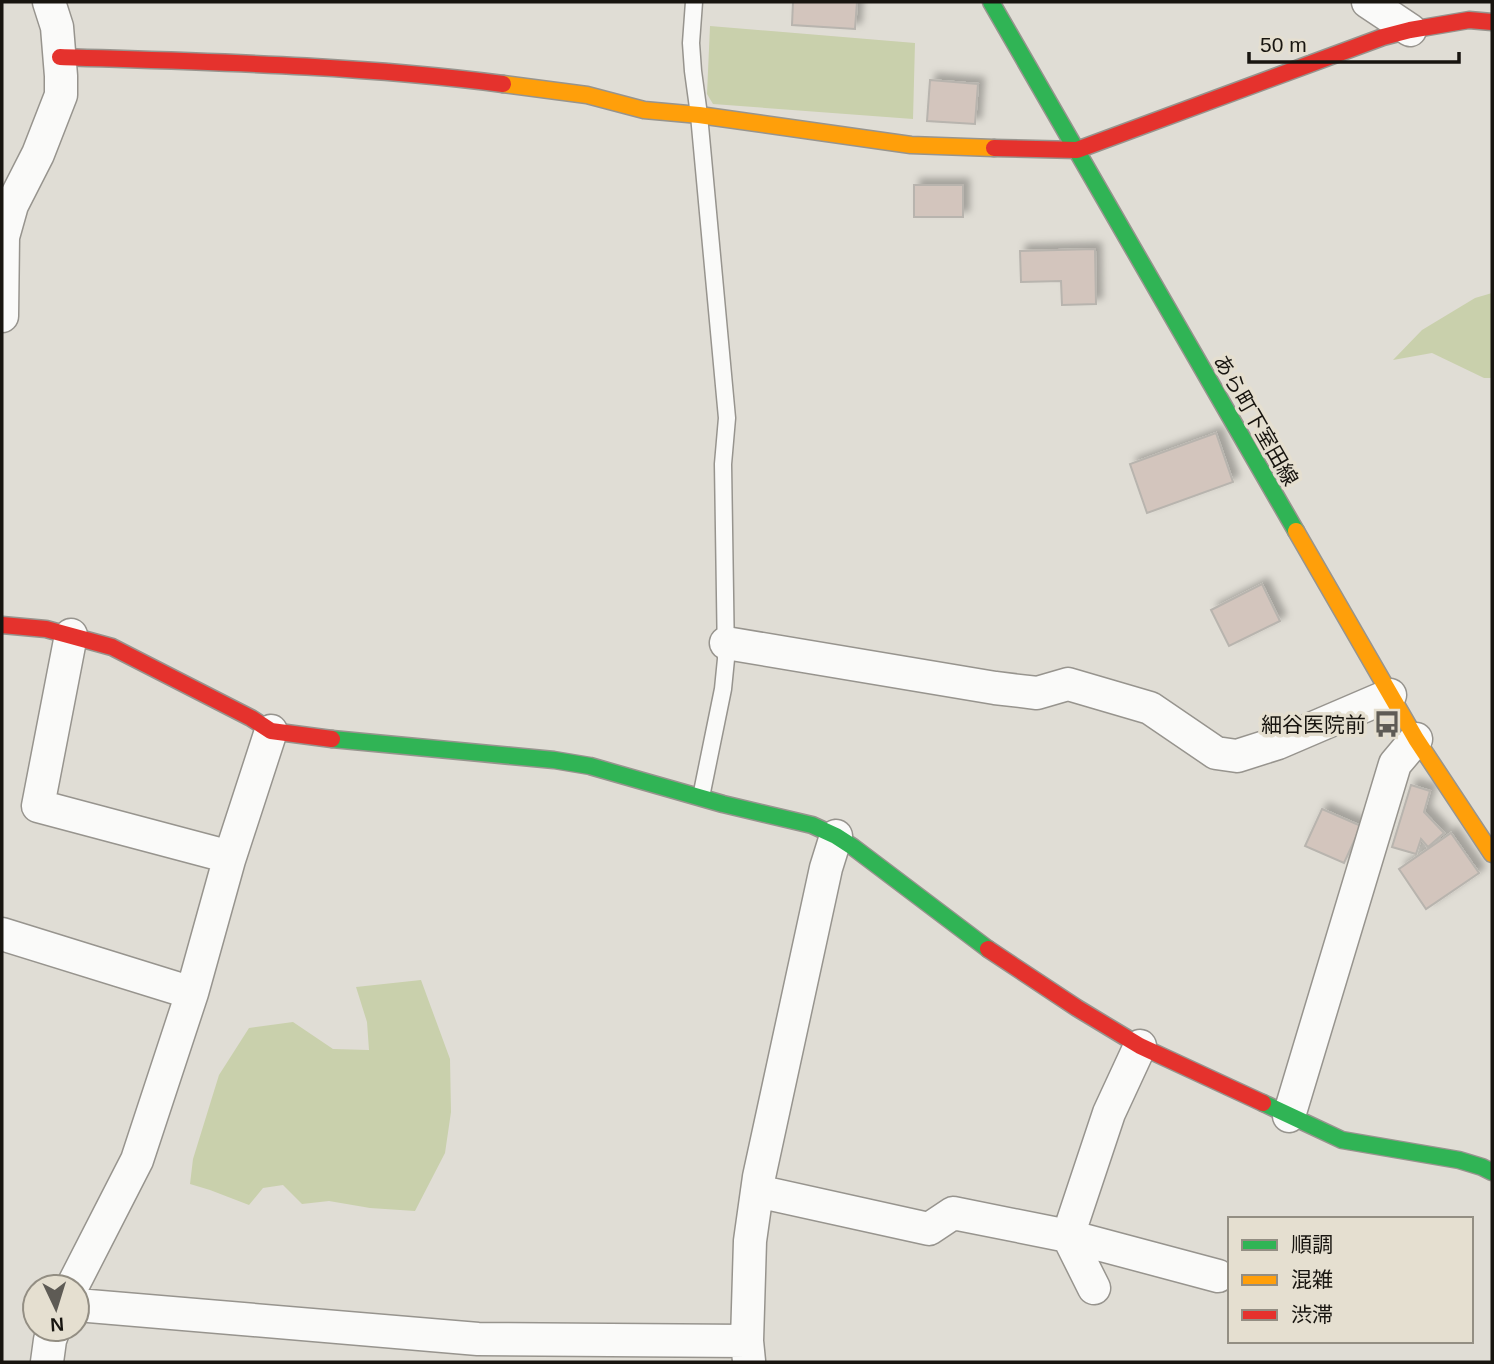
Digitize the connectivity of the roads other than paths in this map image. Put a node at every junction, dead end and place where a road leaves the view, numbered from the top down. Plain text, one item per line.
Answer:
1 (49, 2) edge
2 (694, 2) edge
3 (991, 2) edge
4 (1368, 2) edge
5 (1478, 15) edge
6 (1410, 30) junction
7 (60, 57) junction
8 (699, 115) junction
9 (1077, 150) junction
10 (2, 316) edge
11 (2, 625) edge
12 (71, 635) junction
13 (726, 643) junction
14 (1390, 695) junction
15 (271, 731) junction
16 (1416, 739) junction
17 (701, 797) junction
18 (836, 836) junction
19 (1492, 854) edge
20 (230, 857) junction
21 (2, 934) edge
22 (192, 993) junction
23 (1140, 1046) junction
24 (1289, 1115) junction
25 (1492, 1172) edge
26 (757, 1191) junction
27 (1068, 1236) junction
28 (79, 1273) edge
29 (1218, 1276) dead end
30 (1094, 1289) dead end
31 (91, 1307) edge
32 (50, 1343) edge
33 (748, 1352) edge
34 (47, 1362) edge

1 - 7 street
2 - 8 lane
3 - 9 street, あら町下室田線
4 - 6 street
5 - 6 street
6 - 9 street
7 - 8 street
7 - 10 street
8 - 9 street
8 - 13 lane
9 - 14 street, あら町下室田線
11 - 12 street
12 - 15 street
12 - 20 street
13 - 14 street
13 - 17 lane
14 - 16 street, あら町下室田線
15 - 17 street
15 - 20 street
16 - 19 street, あら町下室田線
16 - 24 street
17 - 18 street
18 - 23 street
18 - 26 street
20 - 22 street
21 - 22 street
22 - 28 street
23 - 24 street
23 - 27 street
24 - 25 street
26 - 27 street
26 - 33 street
27 - 29 street
27 - 30 street
31 - 33 street
32 - 34 street

